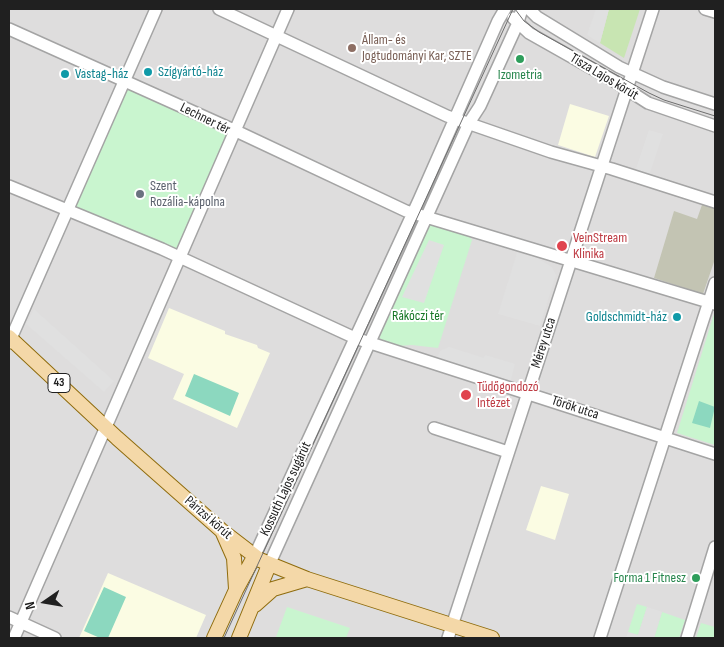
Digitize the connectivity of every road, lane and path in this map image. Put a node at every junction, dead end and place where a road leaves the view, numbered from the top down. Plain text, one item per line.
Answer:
1 (156, 9) edge
2 (219, 9) edge
3 (288, 9) edge
4 (505, 9) edge
5 (522, 9) edge
6 (529, 9) edge
7 (653, 9) edge
8 (705, 9) edge
9 (715, 12) edge
10 (518, 23) junction
11 (9, 29) edge
12 (276, 36) junction
13 (632, 74) junction
14 (125, 81) junction
15 (627, 89) junction
16 (715, 104) edge
17 (455, 119) junction
18 (469, 123) junction
19 (715, 126) edge
20 (236, 131) junction
21 (601, 167) junction
22 (9, 186) edge
23 (715, 202) edge
24 (68, 211) junction
25 (413, 213) junction
26 (427, 217) junction
27 (181, 258) junction
28 (571, 262) junction
29 (715, 284) edge
30 (712, 303) edge
31 (355, 338) junction
32 (10, 339) edge
33 (369, 343) junction
34 (527, 393) junction
35 (106, 427) junction
36 (434, 428) dead end
37 (666, 438) junction
38 (508, 452) junction
39 (715, 454) edge
40 (221, 530) junction
41 (715, 547) edge
42 (254, 557) junction
43 (269, 565) junction
44 (307, 579) junction
45 (236, 590) junction
46 (251, 608) junction
47 (9, 617) edge
48 (21, 622) junction
49 (450, 631) edge
50 (14, 638) edge
51 (55, 638) edge
52 (214, 638) edge
53 (239, 638) edge
54 (492, 638) edge
55 (600, 638) edge
56 (687, 638) edge

1 - 14 street
2 - 12 street
3 - 12 street
4 - 10 street, Tisza Lajos körút
4 - 17 street, Kossuth Lajos sugárút
5 - 10 street, Kossuth Lajos sugárút
6 - 13 street, Tisza Lajos körút
7 - 13 street, Mérey utca
8 - 9 street
10 - 15 street, Tisza Lajos körút
10 - 18 street, Kossuth Lajos sugárút
11 - 14 street, Lechner tér
12 - 17 street
12 - 20 street
13 - 15 street, Mérey utca
13 - 16 street, Tisza Lajos körút
14 - 20 street, Lechner tér
14 - 24 street
15 - 19 street, Tisza Lajos körút
15 - 21 street, Mérey utca
17 - 18 street
17 - 25 street, Kossuth Lajos sugárút
18 - 21 street
18 - 26 street, Kossuth Lajos sugárút
20 - 25 street
20 - 27 street, Lechner tér
21 - 23 street
21 - 28 street, Mérey utca
22 - 24 street
24 - 27 street
24 - 32 street
25 - 26 street
25 - 31 street, Kossuth Lajos sugárút
26 - 28 street
26 - 33 street, Kossuth Lajos sugárút
27 - 31 street
27 - 35 street, Lechner tér
28 - 30 street
28 - 34 street, Mérey utca
29 - 30 street
30 - 37 street
31 - 33 street
31 - 42 street, Kossuth Lajos sugárút
32 - 35 main road, Párizsi körút / 43
33 - 34 street, Török utca
33 - 43 street, Kossuth Lajos sugárút
34 - 37 street, Török utca
34 - 38 street, Mérey utca
35 - 40 main road, Párizsi körút / 43
35 - 48 street, Lechner tér
36 - 38 street
37 - 39 street, Török utca
37 - 55 street
38 - 49 street, Mérey utca
40 - 42 main road, Párizsi körút / 43
40 - 45 main road
41 - 56 street
42 - 43 main road, Párizsi körút
42 - 45 main road, Kossuth Lajos sugárút
43 - 44 main road, Párizsi körút
43 - 46 main road, Kossuth Lajos sugárút
44 - 46 main road
44 - 49 main road, Párizsi körút
45 - 52 main road, Kossuth Lajos sugárút
46 - 53 main road, Kossuth Lajos sugárút
47 - 48 street
48 - 50 street, Lechner tér
48 - 51 street
49 - 54 main road, Párizsi körút

